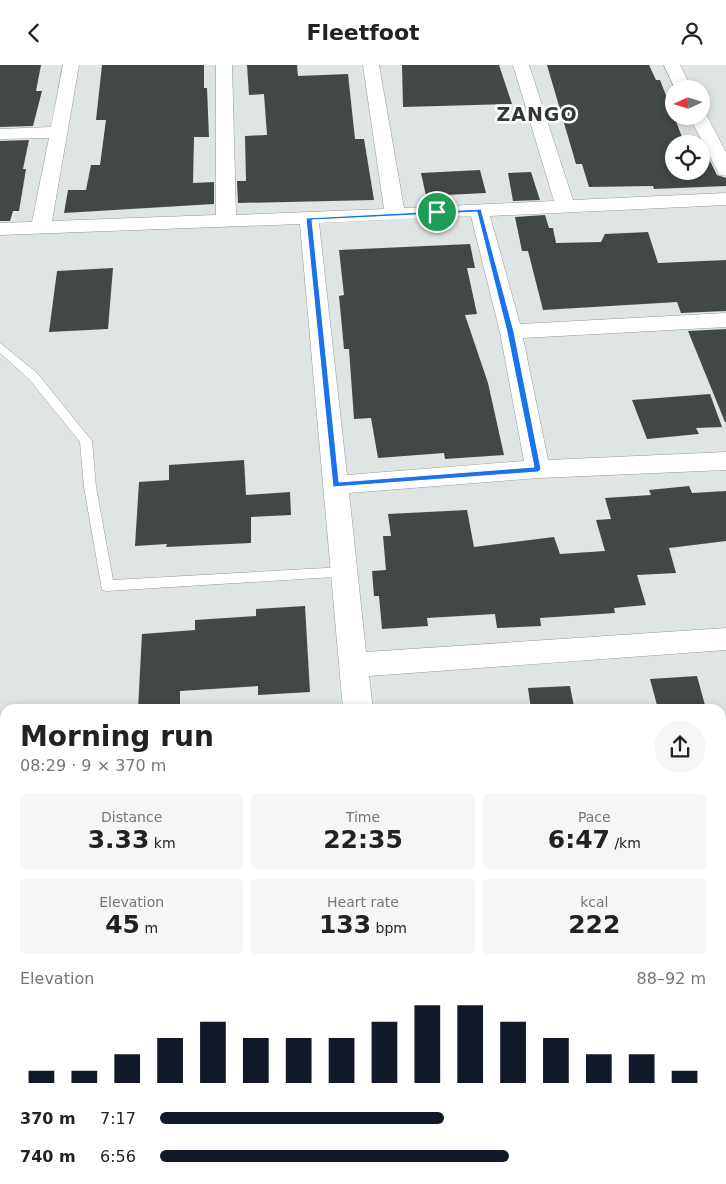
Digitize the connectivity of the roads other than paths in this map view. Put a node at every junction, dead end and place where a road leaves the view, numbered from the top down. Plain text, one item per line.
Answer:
1 (71, 65) edge
2 (224, 65) edge
3 (371, 65) edge
4 (521, 65) edge
5 (672, 65) edge
6 (680, 80) edge
7 (703, 125) edge
8 (58, 132) junction
9 (0, 134) edge
10 (726, 170) edge
11 (726, 199) edge
12 (566, 207) junction
13 (479, 210) junction
14 (395, 214) junction
15 (309, 218) junction
16 (226, 221) junction
17 (41, 228) junction
18 (0, 229) edge
19 (726, 320) edge
20 (511, 332) junction
21 (0, 347) edge
22 (726, 461) edge
23 (538, 469) junction
24 (335, 485) junction
25 (344, 572) junction
26 (726, 639) edge
27 (353, 665) junction
28 (357, 704) edge

1 - 8 street
2 - 16 street
3 - 14 street
4 - 12 street
5 - 6 street
7 - 10 street
8 - 9 street
8 - 17 street
11 - 12 street
12 - 13 street
13 - 14 street
13 - 20 street
14 - 15 street
15 - 16 street
15 - 24 street
16 - 17 street
17 - 18 street
19 - 20 street
20 - 23 street
21 - 25 lane
22 - 23 street
23 - 24 street
24 - 25 street
25 - 27 street
26 - 27 street
27 - 28 street

